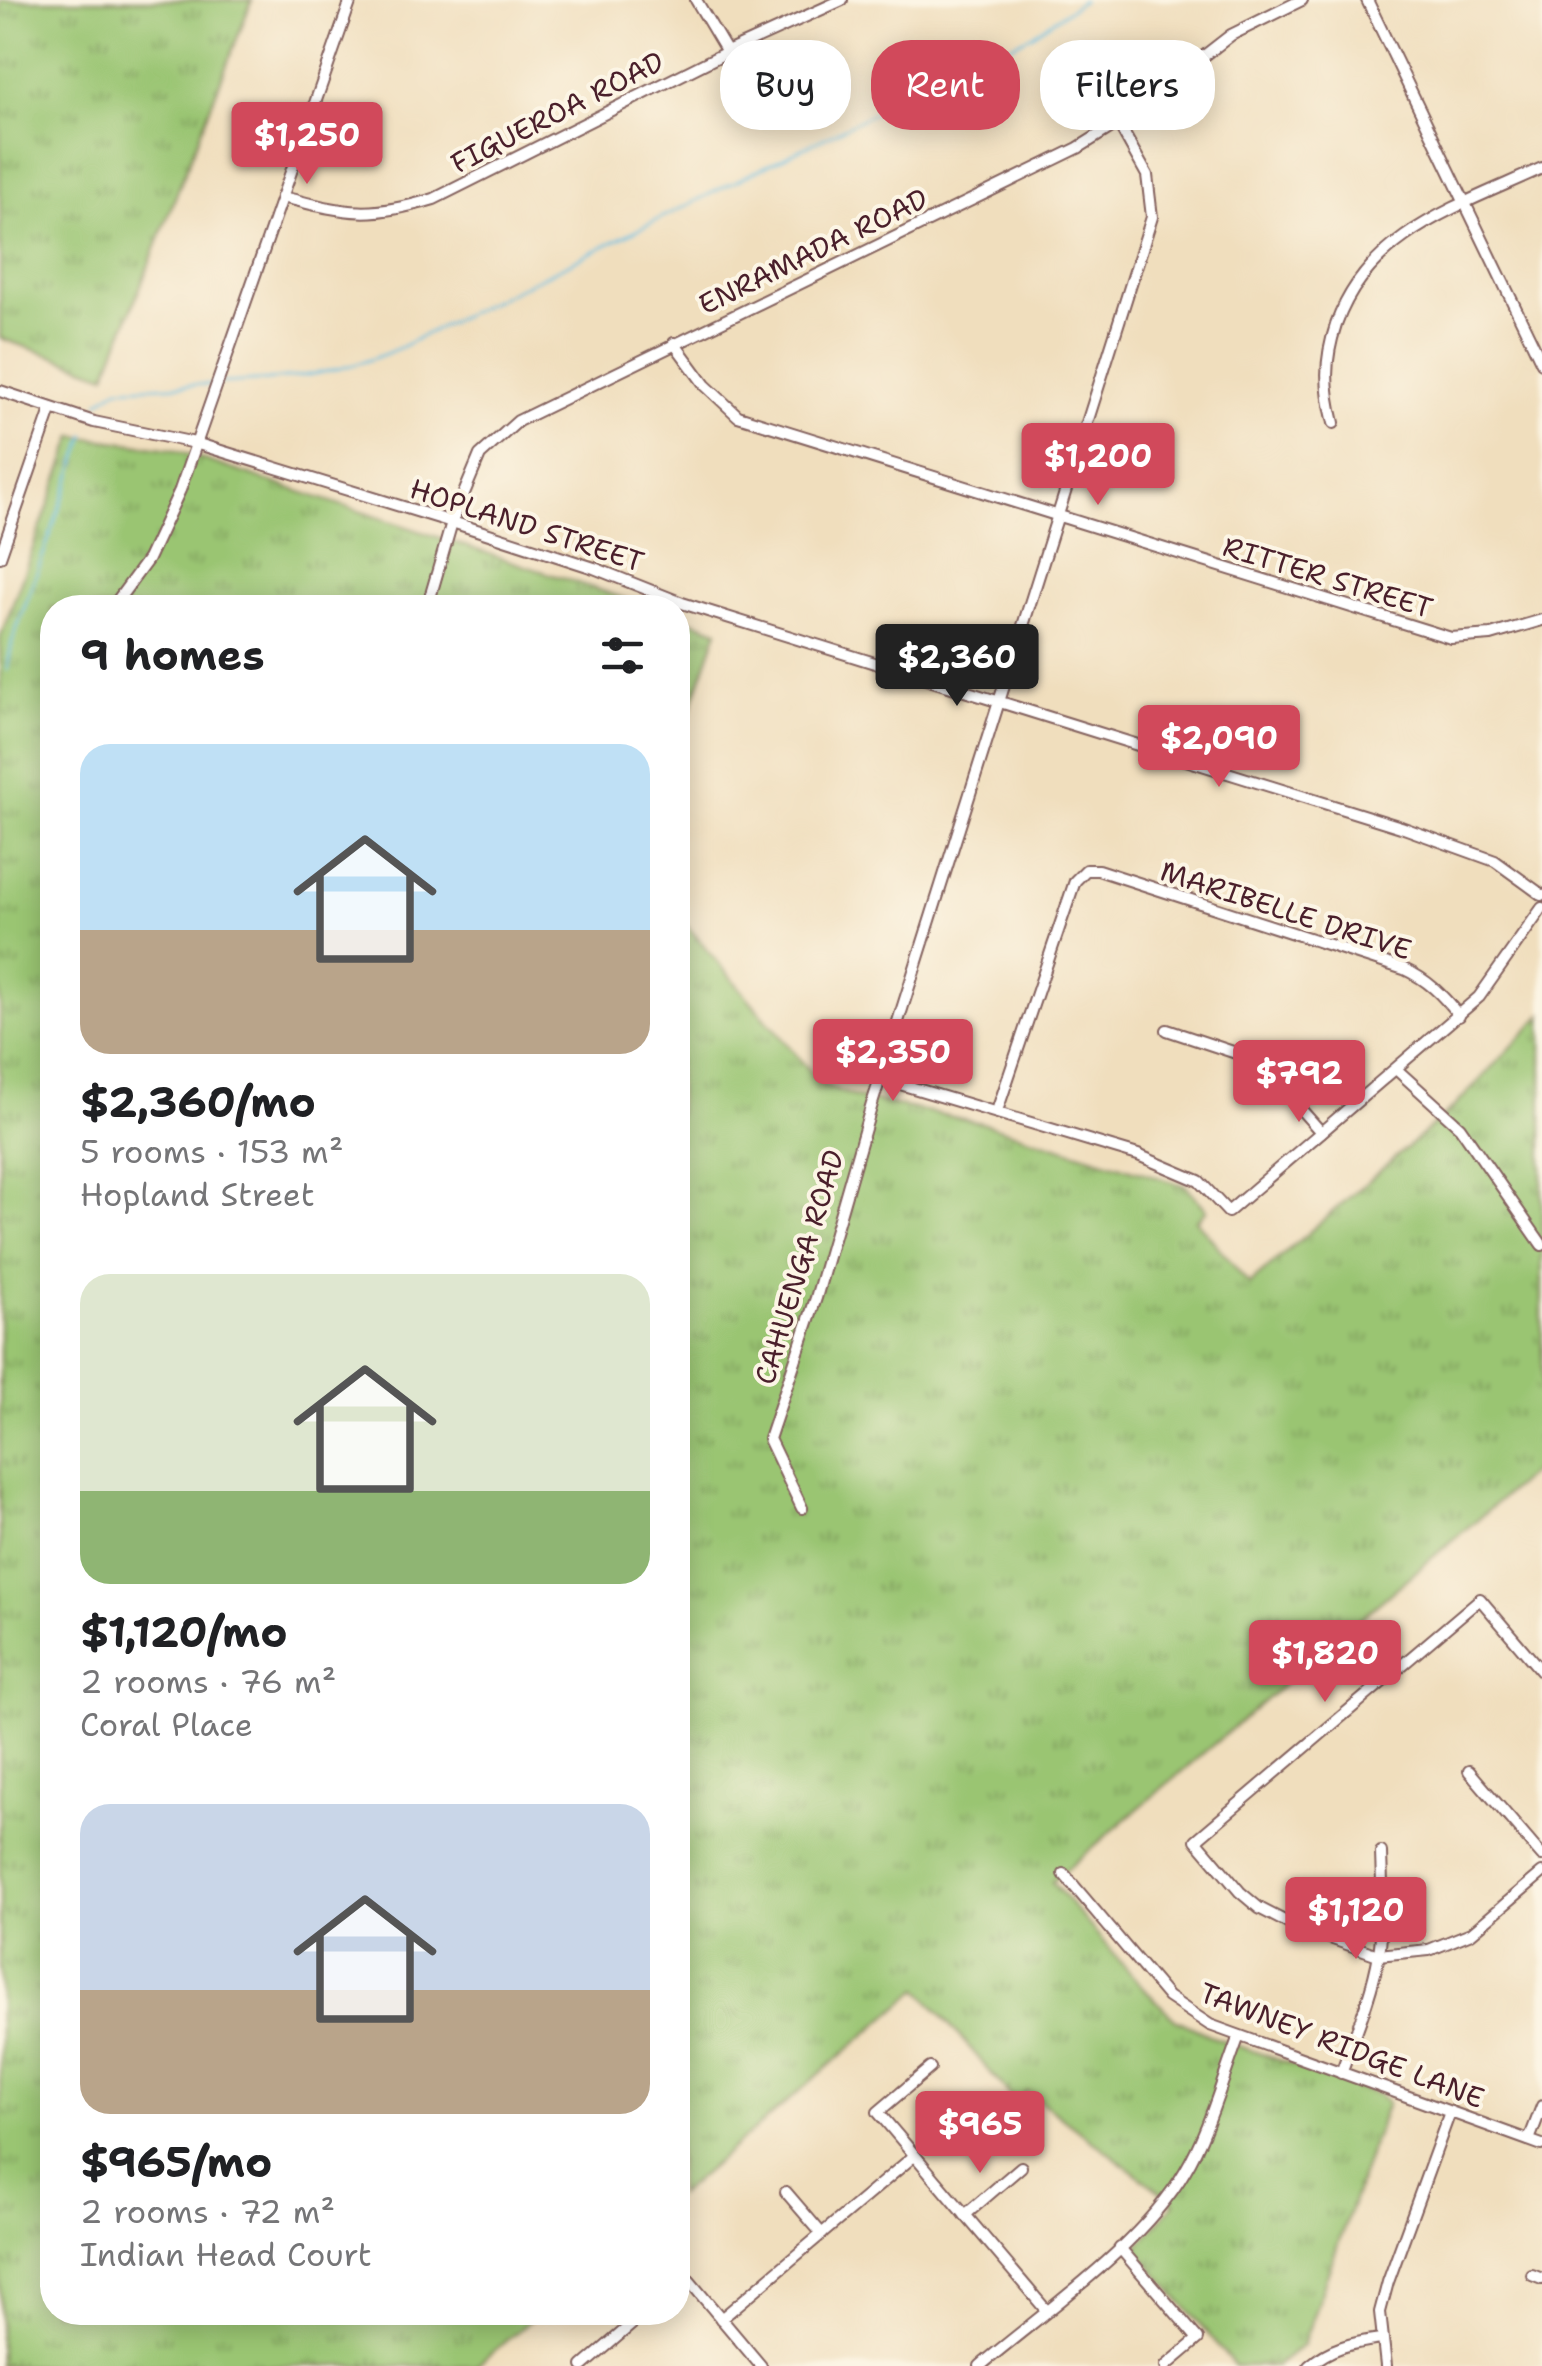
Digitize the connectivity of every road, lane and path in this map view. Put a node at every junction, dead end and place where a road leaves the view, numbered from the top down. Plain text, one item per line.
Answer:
1 (351, 0) edge
2 (696, 0) edge
3 (842, 0) edge
4 (1302, 0) edge
5 (1367, 0) edge
6 (753, 40) edge
7 (720, 42) edge
8 (1215, 48) edge
9 (720, 55) edge
10 (1108, 130) edge
11 (1121, 130) edge
12 (1542, 168) edge
13 (282, 198) junction
14 (1465, 204) junction
15 (674, 342) junction
16 (1542, 362) edge
17 (0, 392) edge
18 (51, 410) junction
19 (1334, 423) dead end
20 (195, 443) junction
21 (1059, 516) junction
22 (452, 522) junction
23 (0, 557) edge
24 (124, 595) edge
25 (431, 595) edge
26 (662, 595) edge
27 (690, 605) edge
28 (1542, 620) edge
29 (998, 700) junction
30 (1542, 895) edge
31 (1542, 908) edge
32 (1459, 1016) junction
33 (1168, 1030) dead end
34 (1396, 1069) junction
35 (880, 1078) junction
36 (997, 1110) junction
37 (1321, 1132) junction
38 (1542, 1245) edge
39 (802, 1508) dead end
40 (1542, 1672) edge
41 (1469, 1771) dead end
42 (1381, 1852) dead end
43 (1542, 1856) edge
44 (1542, 1873) edge
45 (1064, 1874) dead end
46 (1378, 1955) junction
47 (1239, 2036) junction
48 (930, 2068) dead end
49 (1341, 2073) junction
50 (1542, 2106) edge
51 (1450, 2112) junction
52 (1529, 2140) junction
53 (1542, 2145) edge
54 (914, 2156) junction
55 (1021, 2168) dead end
56 (786, 2192) dead end
57 (965, 2215) junction
58 (822, 2234) junction
59 (1120, 2248) junction
60 (690, 2290) edge
61 (1046, 2310) junction
62 (721, 2319) junction
63 (631, 2325) edge
64 (1381, 2340) junction
65 (583, 2366) edge
66 (761, 2366) edge
67 (980, 2366) edge
68 (1166, 2366) edge
69 (1309, 2366) edge
70 (1386, 2366) edge

1 - 13 street
2 - 7 street
3 - 6 street, FIGUEROA ROAD
4 - 8 street, ENRAMADA ROAD
5 - 14 street
9 - 13 street, FIGUEROA ROAD
10 - 15 street, ENRAMADA ROAD
11 - 21 street, CAHUENGA ROAD
12 - 14 street
13 - 20 street
14 - 16 street
14 - 19 street
15 - 21 street, RITTER STREET
15 - 22 street, ENRAMADA ROAD
17 - 18 street, HOPLAND STREET
18 - 20 street, HOPLAND STREET
18 - 23 street
20 - 22 street, HOPLAND STREET
20 - 24 street
21 - 28 street, RITTER STREET
21 - 29 street, CAHUENGA ROAD
22 - 25 street, ENRAMADA ROAD
22 - 26 street, HOPLAND STREET
27 - 29 street, HOPLAND STREET
29 - 30 street, HOPLAND STREET
29 - 35 street, CAHUENGA ROAD
31 - 32 street
32 - 34 street
32 - 36 street, MARIBELLE DRIVE
33 - 37 street
34 - 37 street
34 - 38 street
35 - 36 street
35 - 39 street, CAHUENGA ROAD
36 - 37 street
40 - 46 street
41 - 43 street
42 - 46 street
44 - 46 street
45 - 47 street, TAWNEY RIDGE LANE
46 - 49 street
47 - 49 street, TAWNEY RIDGE LANE
47 - 59 street
48 - 54 street
49 - 51 street, TAWNEY RIDGE LANE
50 - 52 street
51 - 52 street, TAWNEY RIDGE LANE
51 - 64 street
52 - 53 street, TAWNEY RIDGE LANE
54 - 57 street
54 - 58 street
55 - 57 street
56 - 58 street
57 - 61 street
58 - 62 street
59 - 61 street
59 - 68 street
60 - 62 street
61 - 67 street
62 - 66 street
63 - 65 street
64 - 69 street
64 - 70 street

